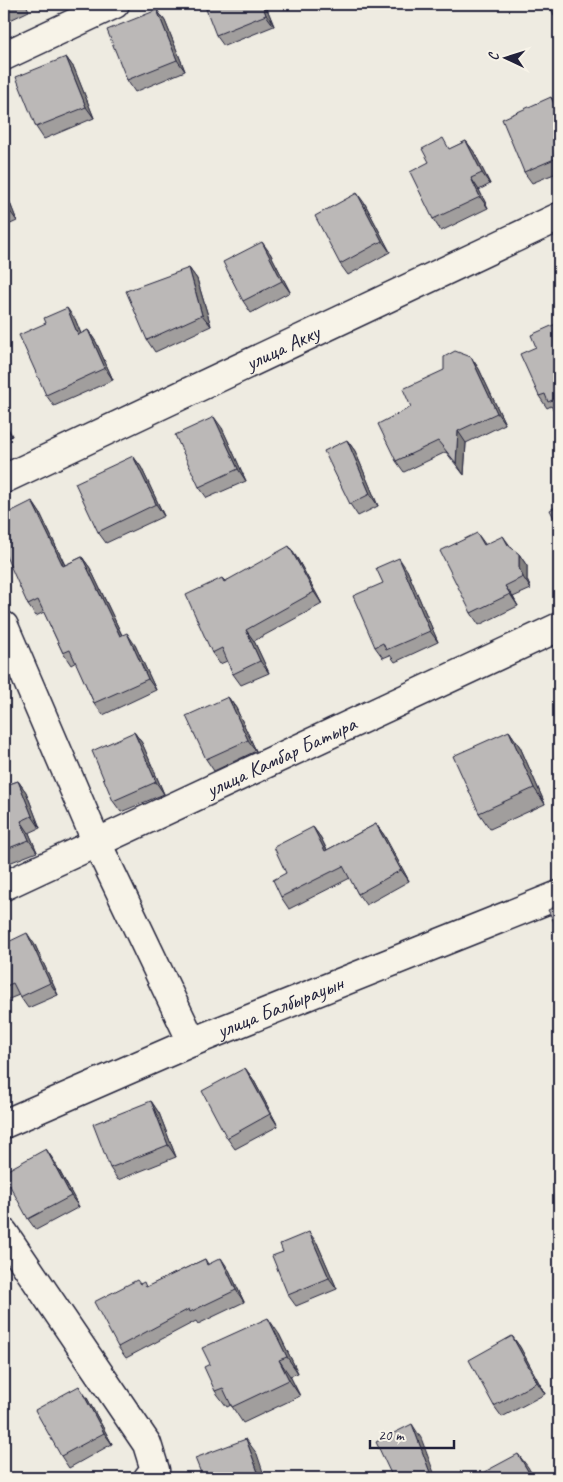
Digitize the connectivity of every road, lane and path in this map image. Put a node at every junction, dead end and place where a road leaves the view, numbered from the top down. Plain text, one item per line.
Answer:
1 (115, 4) edge
2 (4, 56) edge
3 (559, 217) edge
4 (4, 478) edge
5 (4, 626) edge
6 (559, 627) edge
7 (97, 843) junction
8 (4, 886) edge
9 (559, 895) edge
10 (192, 1042) junction
11 (4, 1124) edge
12 (4, 1233) edge
13 (148, 1478) edge

1 - 2 street
3 - 4 street, улица Акку
5 - 7 street
6 - 7 street, улица Камбар Батыра
7 - 8 street, улица Камбар Батыра
7 - 10 street
9 - 10 street, улица Балбырауын
10 - 11 street, улица Балбырауын
12 - 13 street

